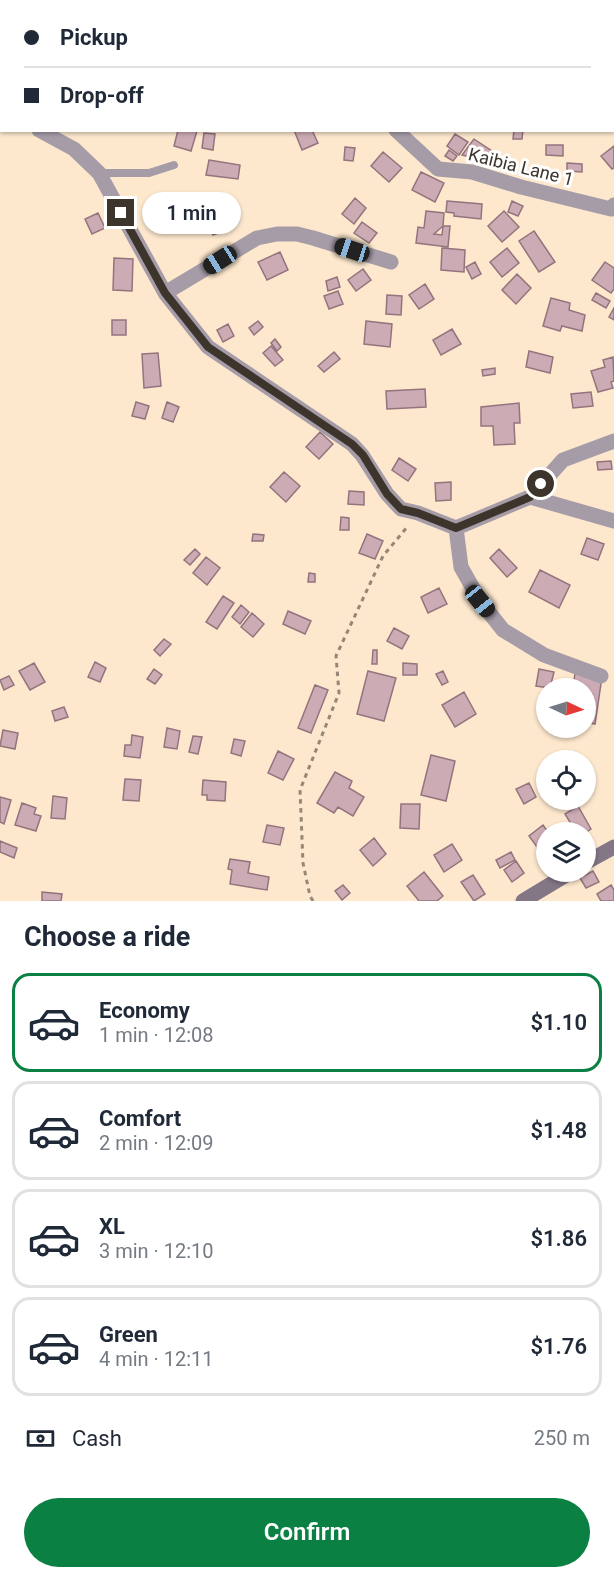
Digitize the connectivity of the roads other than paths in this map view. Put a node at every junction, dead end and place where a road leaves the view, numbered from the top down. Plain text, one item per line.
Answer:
1 (43, 132) edge
2 (398, 132) edge
3 (174, 165) dead end
4 (99, 173) junction
5 (614, 206) edge
6 (391, 262) dead end
7 (165, 293) junction
8 (614, 441) edge
9 (530, 497) junction
10 (614, 521) edge
11 (456, 528) junction
12 (602, 675) dead end
13 (614, 847) edge
14 (596, 857) edge
15 (554, 882) edge
16 (523, 901) edge

1 - 4 street
2 - 5 street, Kaibia Lane 1
3 - 4 lane
4 - 7 street
6 - 7 street
7 - 11 street
8 - 9 street
9 - 10 street
9 - 11 street
11 - 12 street
13 - 14 street
15 - 16 street

